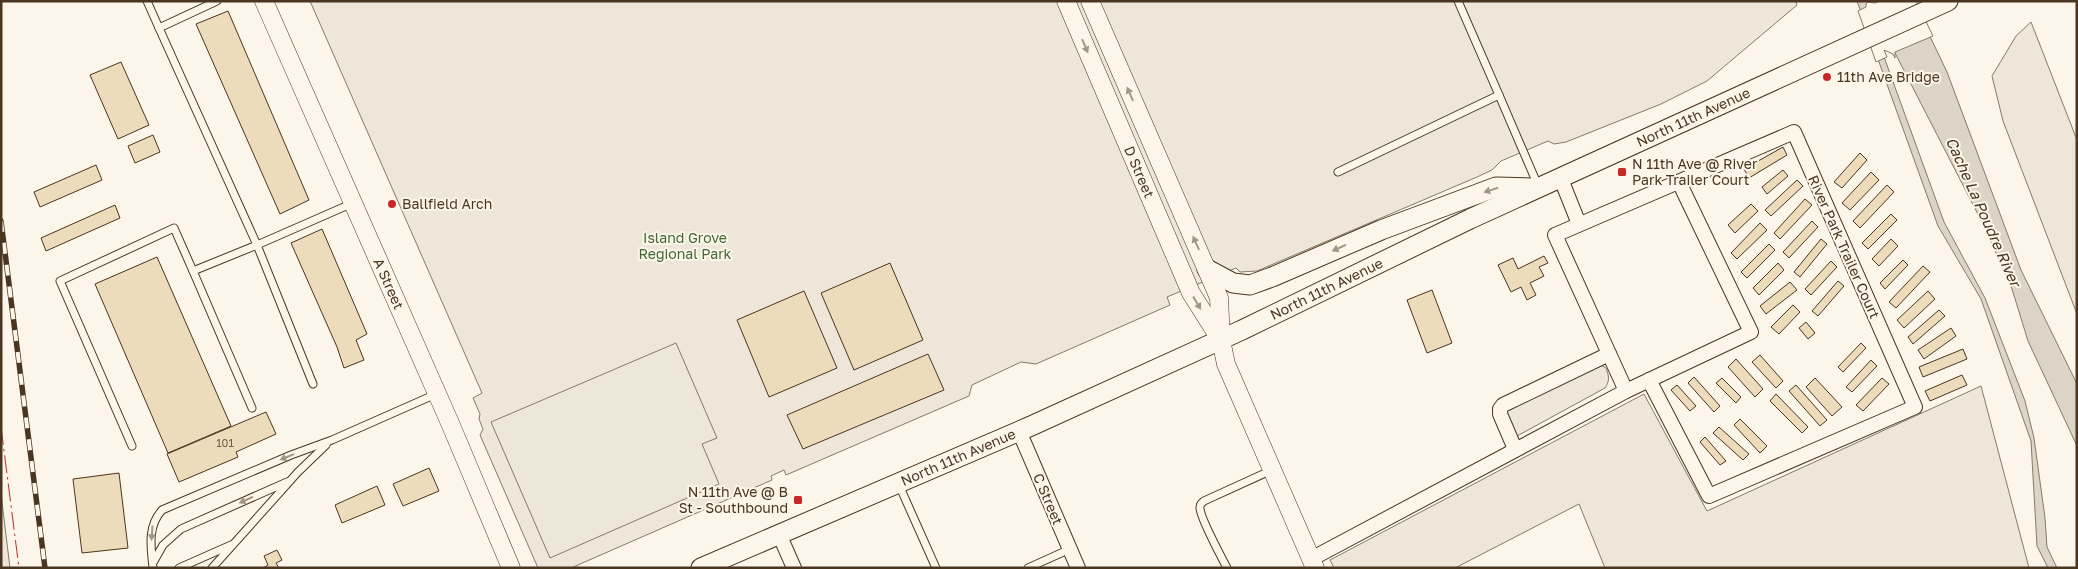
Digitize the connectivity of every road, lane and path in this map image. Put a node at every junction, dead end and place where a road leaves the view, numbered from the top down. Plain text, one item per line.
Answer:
1 (147, 1) edge
2 (217, 1) edge
3 (264, 1) edge
4 (1066, 1) edge
5 (1090, 1) edge
6 (1458, 1) edge
7 (1948, 1) edge
8 (159, 28) junction
9 (1499, 95) junction
10 (1338, 172) dead end
11 (1560, 178) junction
12 (1679, 182) junction
13 (1540, 188) junction
14 (353, 203) junction
15 (1579, 224) junction
16 (257, 245) junction
17 (1207, 269) junction
18 (193, 271) junction
19 (1221, 340) junction
20 (1610, 354) junction
21 (1649, 380) junction
22 (314, 384) dead end
23 (1626, 391) junction
24 (437, 393) junction
25 (252, 408) dead end
26 (1019, 431) junction
27 (332, 440) junction
28 (132, 446) dead end
29 (1515, 449) junction
30 (1272, 470) junction
31 (290, 481) junction
32 (898, 482) junction
33 (779, 534) junction
34 (232, 545) junction
35 (1070, 549) junction
36 (1313, 563) edge
37 (153, 567) edge
38 (179, 568) edge
39 (212, 568) edge
40 (511, 568) edge
41 (701, 568) edge
42 (794, 568) edge
43 (936, 568) edge
44 (1028, 568) edge
45 (1078, 568) edge
46 (1226, 568) edge

1 - 8 lane
2 - 8 lane
3 - 14 street, A Street
4 -> 19 street, D Street
17 -> 5 street, D Street
6 - 9 lane
7 - 11 main road, North 11th Avenue
8 - 16 lane
9 - 10 lane
9 - 13 lane
11 - 13 main road, North 11th Avenue
11 - 15 street
12 - 15 street
12 - 21 street
12 - 21 street, River Park Trailer Court
13 -> 17 main road
13 - 19 main road, North 11th Avenue
14 - 16 lane
14 - 24 street, A Street
15 - 20 street
16 - 18 lane
16 - 22 lane
17 - 19 street, D Street
18 - 25 lane
18 - 28 lane
19 - 26 main road, North 11th Avenue
19 - 30 street, D Street
20 - 23 street
20 - 29 street
21 - 23 street
23 - 29 street
24 - 27 lane
24 - 40 street, A Street
26 - 32 main road, North 11th Avenue
26 - 35 street, C Street
27 - 31 lane
27 -> 37 lane
29 - 36 street
30 - 36 street, D Street
30 - 46 lane
31 - 34 lane
31 -> 37 lane
32 - 33 main road, North 11th Avenue
32 - 43 lane
33 - 41 main road, North 11th Avenue
33 - 42 street
34 - 38 lane
34 - 39 lane
35 - 44 lane
35 - 45 street, C Street

